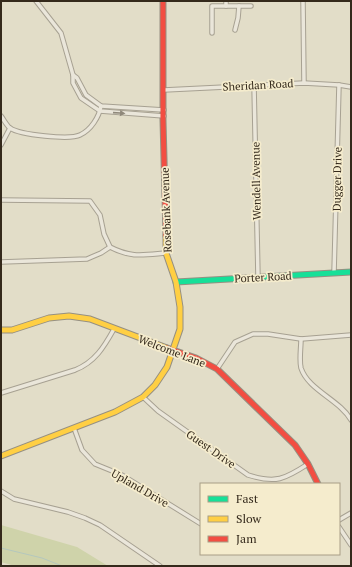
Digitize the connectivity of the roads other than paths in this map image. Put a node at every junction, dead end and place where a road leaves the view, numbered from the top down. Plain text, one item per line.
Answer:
1 (36, 1) edge
2 (163, 1) edge
3 (226, 1) edge
4 (303, 1) edge
5 (226, 6) junction
6 (239, 6) junction
7 (251, 6) dead end
8 (235, 30) dead end
9 (212, 33) dead end
10 (73, 75) junction
11 (304, 83) junction
12 (254, 85) junction
13 (339, 85) junction
14 (351, 87) edge
15 (164, 90) junction
16 (101, 106) junction
17 (164, 110) junction
18 (100, 111) junction
19 (1, 116) edge
20 (164, 116) junction
21 (10, 128) junction
22 (1, 145) edge
23 (1, 200) edge
24 (110, 247) junction
25 (166, 253) junction
26 (1, 262) edge
27 (351, 272) edge
28 (334, 273) junction
29 (258, 277) junction
30 (176, 282) junction
31 (114, 329) junction
32 (1, 330) edge
33 (351, 335) edge
34 (301, 339) junction
35 (174, 350) junction
36 (217, 369) junction
37 (1, 393) edge
38 (143, 397) junction
39 (351, 409) edge
40 (347, 413) junction
41 (351, 420) edge
42 (74, 428) junction
43 (1, 456) edge
44 (308, 464) junction
45 (318, 483) edge
46 (1, 491) edge
47 (351, 513) edge
48 (340, 519) edge
49 (200, 523) edge
50 (340, 528) edge
51 (351, 545) edge
52 (160, 566) edge

1 - 10 street
2 - 15 street, Rosebank Avenue
3 - 5 street
4 - 11 street
5 - 6 street
5 - 9 street
6 - 7 street
6 - 8 street
10 - 16 street
10 - 18 street
11 - 12 street, Sheridan Road
11 - 13 street, Sheridan Road
12 - 15 street, Sheridan Road
12 - 29 street, Wendell Avenue
13 - 14 street, Sheridan Road
13 - 28 street, Dugger Drive
15 - 17 street, Rosebank Avenue
16 - 17 street
16 - 18 street
17 - 20 street, Rosebank Avenue
18 -> 20 street
18 - 21 street
19 - 21 street
20 - 25 street, Rosebank Avenue
21 - 22 street
23 - 24 street
24 - 25 street
24 - 26 street
25 - 30 street, Rosebank Avenue
27 - 28 street, Porter Road
28 - 29 street, Porter Road
29 - 30 street, Porter Road
30 - 35 street, Rosebank Avenue
31 - 32 street, Welcome Lane
31 - 35 street, Welcome Lane
31 - 37 street
33 - 34 street
34 - 36 street
34 - 40 street
35 - 36 street, Welcome Lane
35 - 38 street, Rosebank Avenue
36 - 44 street, Welcome Lane
38 - 42 street, Rosebank Avenue
38 - 44 street, Guest Drive
39 - 40 street
40 - 41 street
42 - 43 street, Rosebank Avenue
42 - 49 street, Upland Drive
44 - 45 street, Welcome Lane
46 - 52 street
47 - 48 street
50 - 51 street

